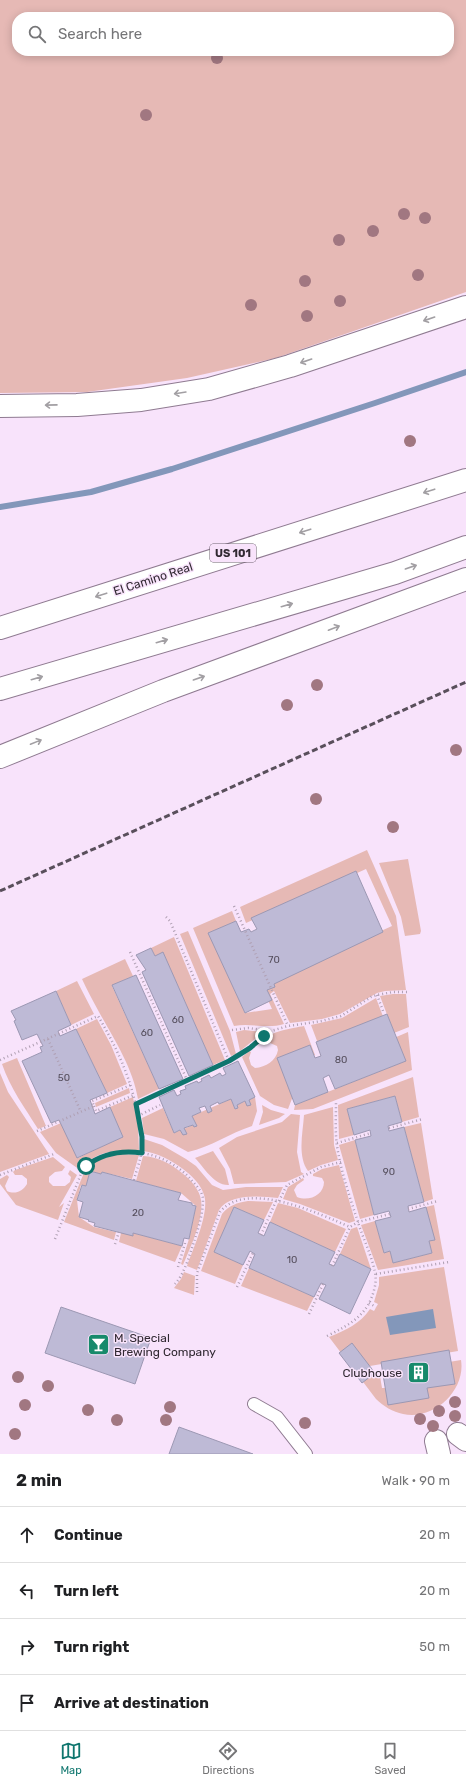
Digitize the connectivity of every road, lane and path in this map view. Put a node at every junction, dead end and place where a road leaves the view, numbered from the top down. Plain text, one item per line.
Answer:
1 (466, 307) edge
2 (0, 406) edge
3 (466, 480) edge
4 (466, 547) edge
5 (466, 579) edge
6 (0, 628) edge
7 (0, 689) edge
8 (0, 757) edge
9 (234, 906) dead end
10 (166, 917) dead end
11 (130, 952) dead end
12 (408, 992) dead end
13 (377, 995) junction
14 (383, 1011) dead end
15 (288, 1026) junction
16 (232, 1030) dead end
17 (271, 1031) junction
18 (48, 1039) junction
19 (0, 1060) edge
20 (229, 1061) junction
21 (187, 1080) junction
22 (131, 1085) junction
23 (134, 1095) junction
24 (336, 1103) dead end
25 (136, 1104) junction
26 (160, 1105) dead end
27 (94, 1106) junction
28 (81, 1112) junction
29 (138, 1116) junction
30 (423, 1119) dead end
31 (389, 1128) dead end
32 (37, 1131) dead end
33 (371, 1133) dead end
34 (337, 1143) junction
35 (142, 1153) junction
36 (54, 1154) dead end
37 (341, 1162) junction
38 (0, 1175) edge
39 (134, 1180) dead end
40 (278, 1201) junction
41 (438, 1201) dead end
42 (408, 1209) dead end
43 (390, 1214) dead end
44 (358, 1222) junction
45 (350, 1227) junction
46 (119, 1232) dead end
47 (261, 1235) dead end
48 (55, 1239) dead end
49 (185, 1243) dead end
50 (115, 1244) dead end
51 (253, 1253) dead end
52 (449, 1262) dead end
53 (332, 1266) dead end
54 (178, 1267) dead end
55 (376, 1274) junction
56 (175, 1284) dead end
57 (323, 1284) dead end
58 (237, 1288) dead end
59 (197, 1292) dead end
60 (369, 1303) junction
61 (376, 1307) dead end
62 (309, 1314) dead end
63 (327, 1336) dead end
64 (254, 1404) dead end
65 (306, 1454) edge

1 -> 2 highway
3 -> 6 highway, El Camino Real / US 101
7 -> 4 highway
8 -> 5 highway
9 - 15 path
10 - 20 path
11 - 21 path
12 - 13 path
13 - 14 path
13 - 15 path
15 - 17 path
16 - 17 path
17 - 20 path
18 - 19 path
18 - 22 path
18 - 28 path
20 - 21 path
21 - 25 path
22 - 23 path
22 - 27 path
23 - 25 path
23 - 27 path
24 - 34 path
25 - 29 path
26 - 29 path
27 - 28 path
28 - 32 path
29 - 35 path
30 - 31 path
33 - 34 path
34 - 37 path
35 - 39 path
35 - 48 path
35 - 56 path
36 - 38 path
37 - 40 path
37 - 44 path
40 - 45 path
40 - 47 path
40 - 59 path
41 - 42 path
43 - 44 path
44 - 45 path
44 - 55 path
45 - 53 path
46 - 50 path
49 - 54 path
51 - 58 path
52 - 55 path
55 - 60 path
57 - 62 path
60 - 61 path
60 - 63 path
64 - 65 lane

